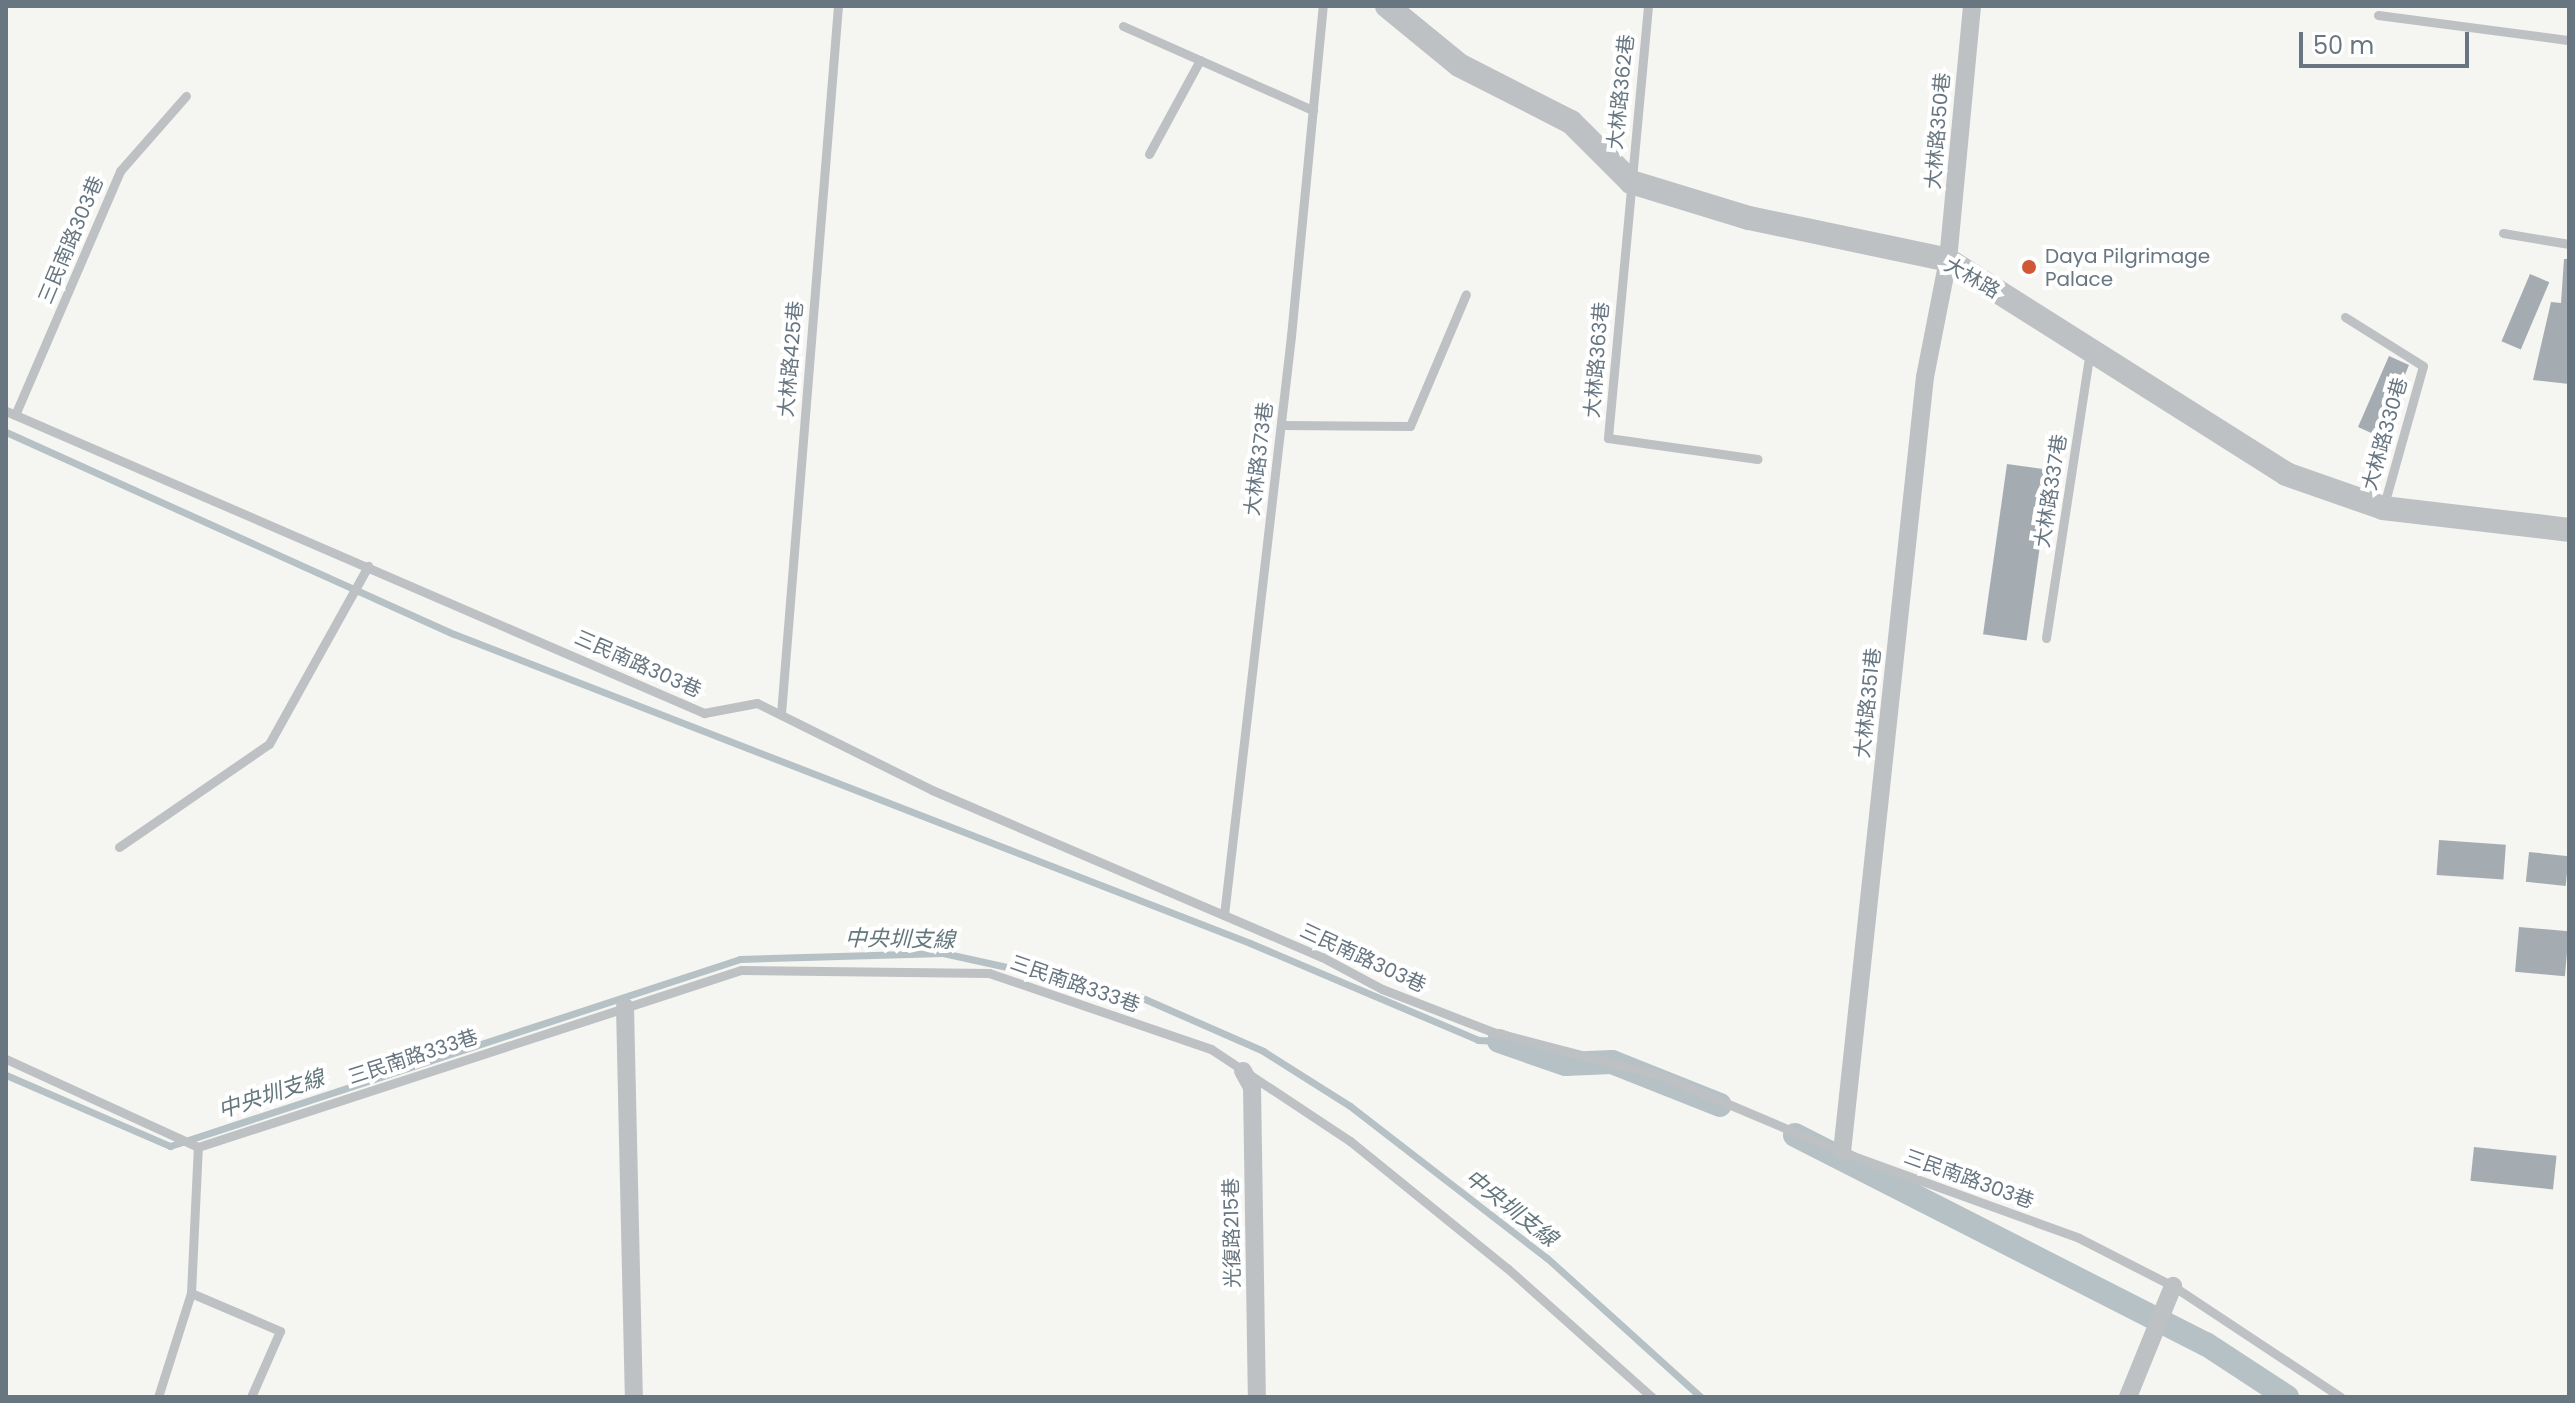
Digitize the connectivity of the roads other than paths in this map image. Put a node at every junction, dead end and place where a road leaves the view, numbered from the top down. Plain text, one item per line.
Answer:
1 (838, 6) edge
2 (1323, 6) edge
3 (1387, 6) edge
4 (1648, 6) edge
5 (1972, 6) edge
6 (2378, 15) dead end
7 (1123, 26) dead end
8 (2569, 40) edge
9 (1200, 60) junction
10 (186, 96) dead end
11 (1313, 110) junction
12 (1149, 154) dead end
13 (1631, 182) junction
14 (2503, 233) dead end
15 (2569, 244) edge
16 (1948, 260) junction
17 (1466, 294) dead end
18 (2345, 317) dead end
19 (2091, 350) junction
20 (10, 413) edge
21 (1281, 425) junction
22 (1758, 459) dead end
23 (2383, 508) junction
24 (2569, 530) edge
25 (368, 566) junction
26 (2046, 638) dead end
27 (781, 714) junction
28 (119, 847) dead end
29 (1224, 915) junction
30 (625, 1007) junction
31 (6, 1059) edge
32 (1243, 1071) junction
33 (198, 1147) junction
34 (1842, 1152) junction
35 (2173, 1287) junction
36 (191, 1293) junction
37 (158, 1397) edge
38 (251, 1397) edge
39 (634, 1397) edge
40 (1257, 1397) edge
41 (1652, 1397) edge
42 (2128, 1397) edge
43 (2341, 1397) edge

1 - 27 lane, 大林路425巷
2 - 11 lane, 大林路373巷
3 - 13 street, 大林路
4 - 13 lane, 大林路362巷
5 - 16 street, 大林路350巷
6 - 8 lane
7 - 9 lane
9 - 11 lane
9 - 12 lane
10 - 20 lane, 三民南路303巷
11 - 21 lane, 大林路373巷
13 - 16 street, 大林路
13 - 22 lane, 大林路363巷
14 - 15 lane
16 - 19 street, 大林路
16 - 34 street, 大林路351巷
17 - 21 lane
18 - 23 lane, 大林路330巷
19 - 23 street, 大林路
19 - 26 lane, 大林路337巷
20 - 25 lane, 三民南路303巷
21 - 29 lane, 大林路373巷
23 - 24 street, 大林路
25 - 27 lane, 三民南路303巷
25 - 28 lane
27 - 29 lane, 三民南路303巷
29 - 34 lane, 三民南路303巷
30 - 32 lane, 三民南路333巷
30 - 33 lane, 三民南路333巷
30 - 39 street
31 - 33 lane
32 - 40 street, 光復路215巷
32 - 41 lane, 三民南路333巷
33 - 36 lane
34 - 35 lane, 三民南路303巷
35 - 42 street
35 - 43 lane, 三民南路303巷
36 - 37 lane
36 - 38 lane

